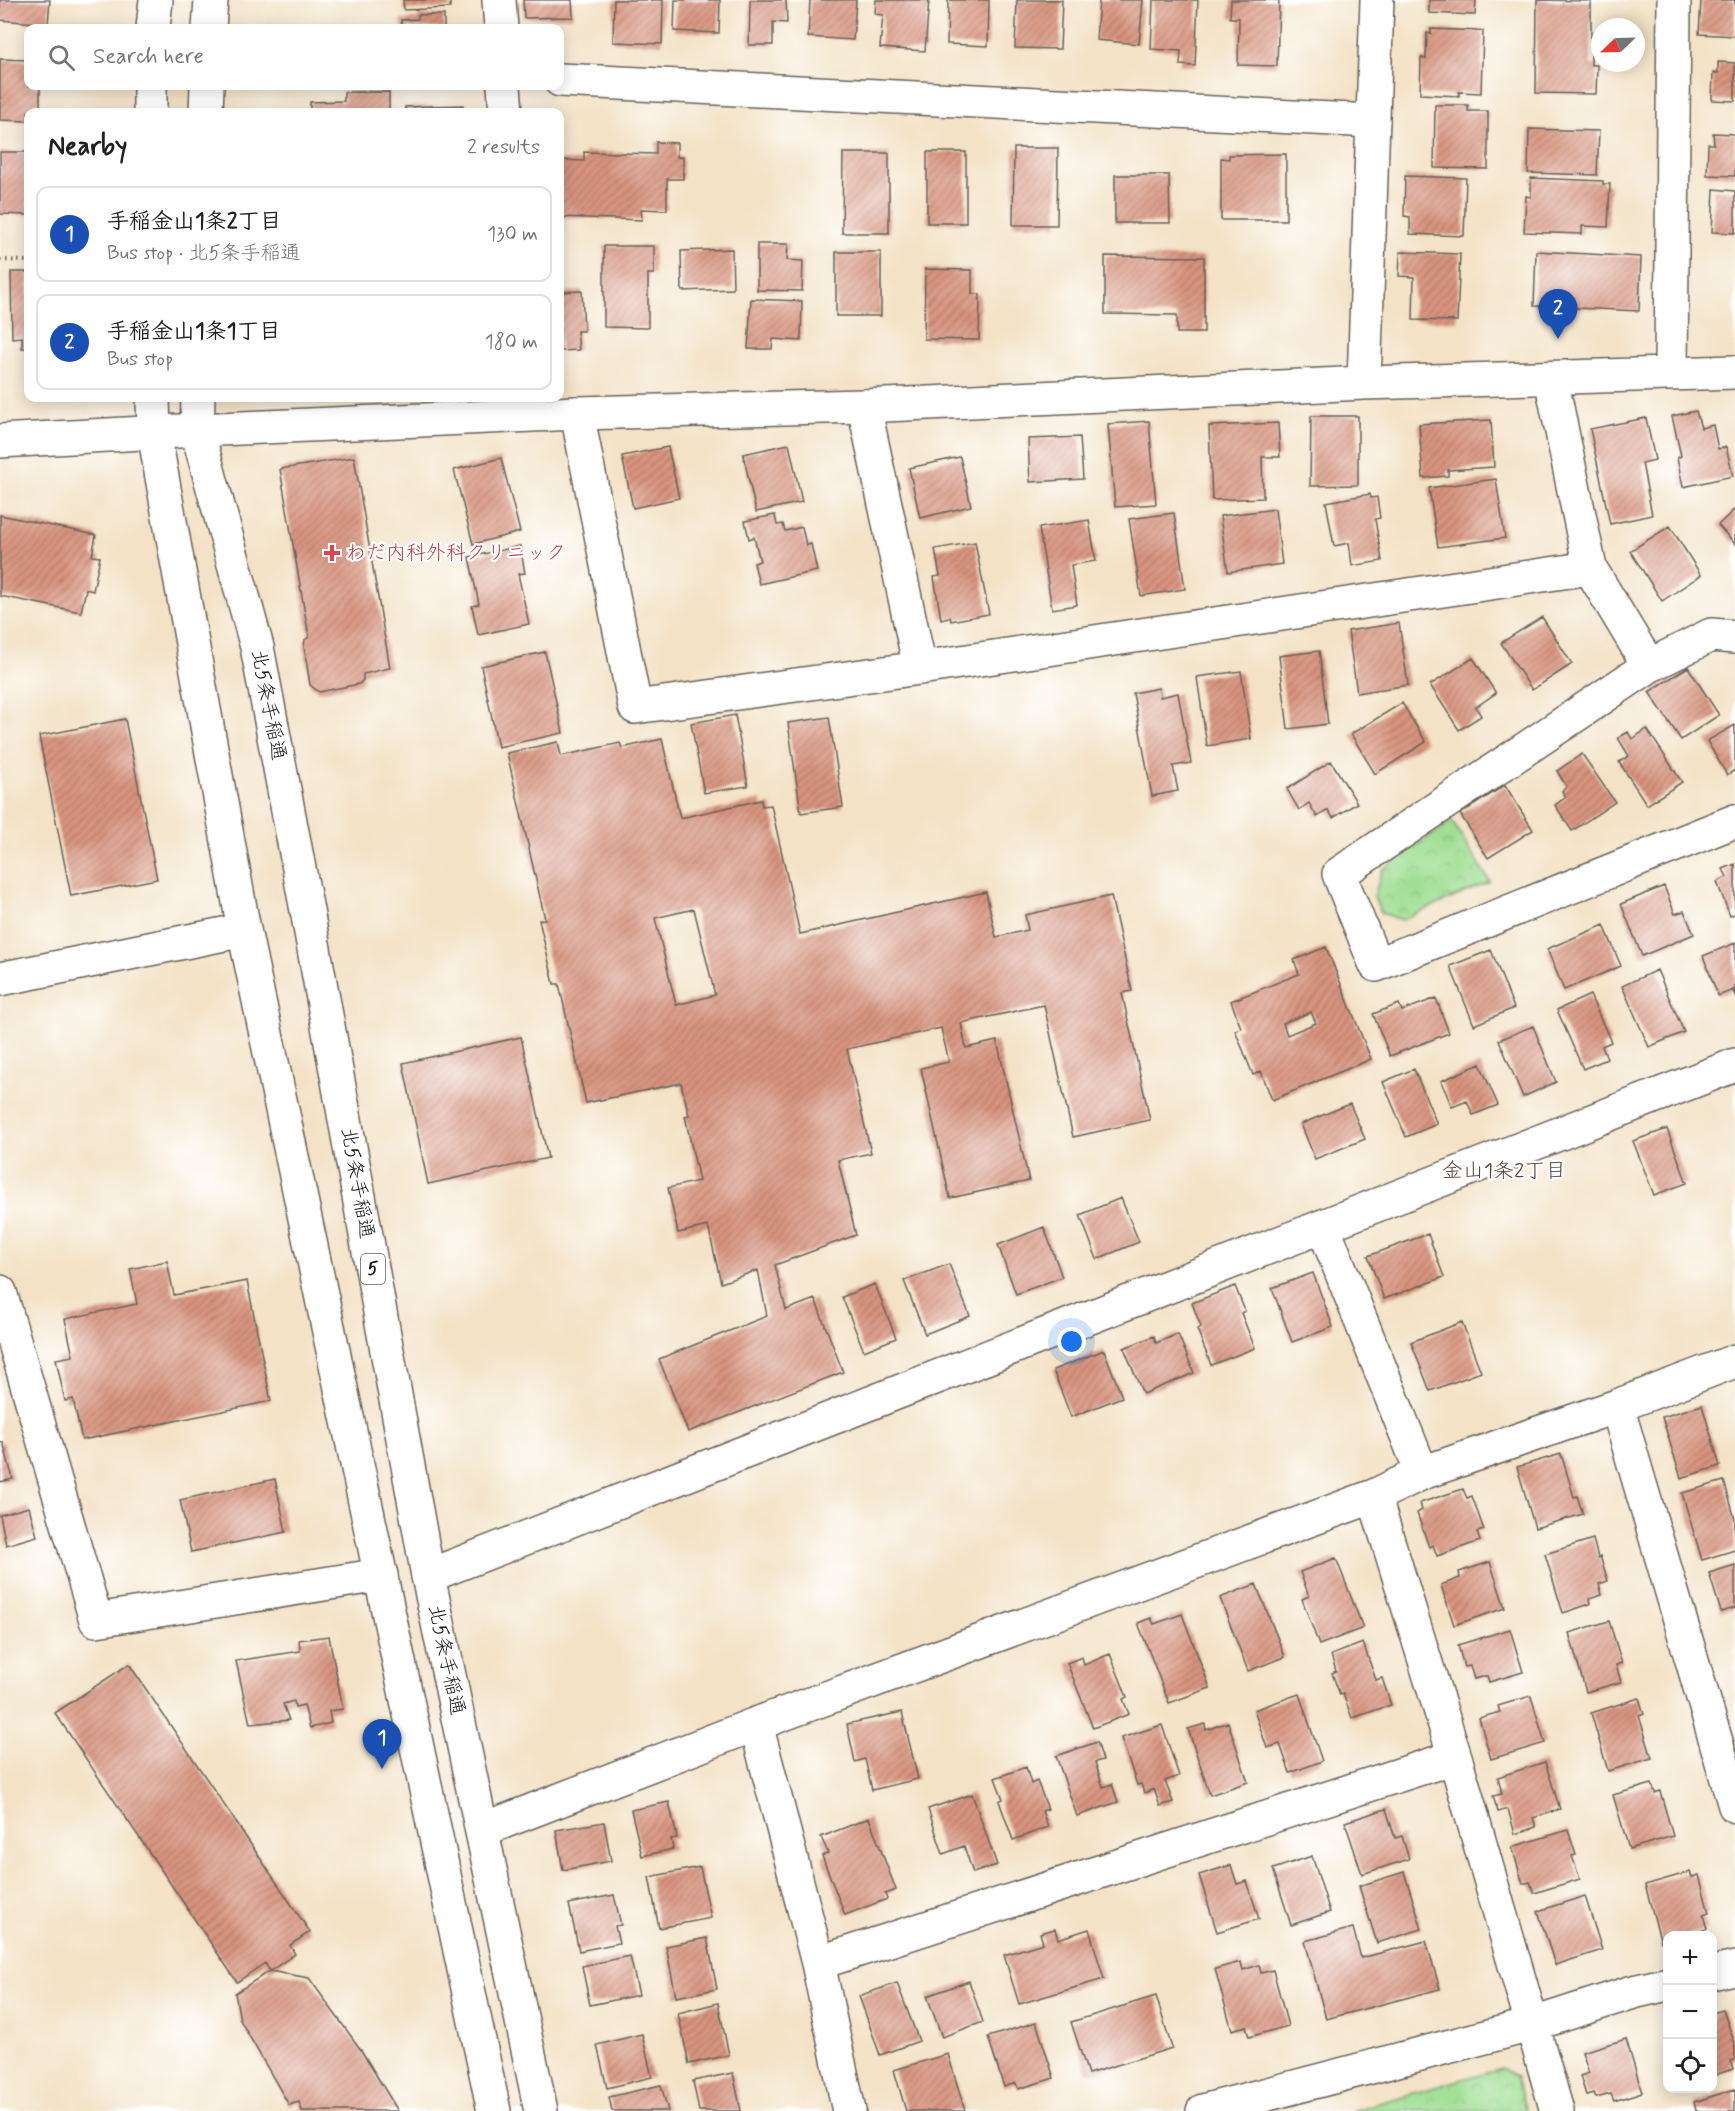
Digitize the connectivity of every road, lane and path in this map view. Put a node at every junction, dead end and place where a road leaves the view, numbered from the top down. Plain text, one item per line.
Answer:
1 (156, 0) edge
2 (211, 0) edge
3 (499, 0) edge
4 (1377, 0) edge
5 (1674, 0) edge
6 (153, 24) edge
7 (209, 24) edge
8 (501, 24) edge
9 (564, 80) edge
10 (150, 90) edge
11 (207, 90) edge
12 (504, 90) edge
13 (150, 108) edge
14 (206, 108) edge
15 (506, 108) edge
16 (1372, 121) junction
17 (0, 260) edge
18 (24, 261) edge
19 (1735, 372) edge
20 (1671, 373) junction
21 (1551, 378) junction
22 (1364, 383) junction
23 (153, 402) edge
24 (198, 402) edge
25 (864, 406) junction
26 (518, 407) edge
27 (577, 413) junction
28 (197, 430) junction
29 (154, 433) junction
30 (0, 441) edge
31 (1590, 568) junction
32 (1735, 638) edge
33 (1649, 666) junction
34 (920, 668) junction
35 (1735, 821) edge
36 (244, 930) junction
37 (0, 979) edge
38 (1735, 1065) edge
39 (1323, 1226) junction
40 (0, 1292) edge
41 (1735, 1361) edge
42 (1617, 1406) junction
43 (1422, 1473) junction
44 (1374, 1496) junction
45 (381, 1575) junction
46 (428, 1576) junction
47 (756, 1724) junction
48 (1455, 1757) junction
49 (1735, 1806) edge
50 (482, 1830) junction
51 (818, 1963) junction
52 (1735, 1968) edge
53 (1717, 1972) edge
54 (1663, 1984) edge
55 (1531, 2025) junction
56 (495, 2111) edge
57 (541, 2111) edge
58 (849, 2111) edge
59 (1203, 2111) edge
60 (1557, 2111) edge

1 - 6 main road
2 - 7 main road
3 - 8 main road
4 - 16 main road
5 - 20 main road
9 - 16 main road
10 - 13 main road
11 - 14 main road
12 - 15 main road
16 - 22 main road
17 - 18 path
19 - 20 main road
20 - 21 main road
21 - 22 main road
21 - 31 main road
22 - 25 main road
23 - 29 main road
24 - 28 main road, 北5条手稲通 / 5
25 - 27 main road
25 - 34 main road
26 - 27 main road
26 - 28 main road
27 - 34 main road
28 - 29 main road
28 - 46 main road, 北5条手稲通 / 5
29 - 30 main road
29 - 36 main road
31 - 33 main road
31 - 34 main road
32 - 33 main road
33 - 35 main road
36 - 37 main road
36 - 45 main road
38 - 39 main road
39 - 43 main road
39 - 46 main road
40 - 45 main road
41 - 42 main road
42 - 43 main road
42 - 49 main road
43 - 44 main road
44 - 47 main road
44 - 48 main road
45 - 56 main road
46 - 50 main road, 北5条手稲通 / 5
47 - 50 main road
47 - 51 main road
48 - 51 main road
48 - 55 main road
50 - 57 main road, 北5条手稲通 / 5
51 - 58 main road
52 - 53 main road
54 - 55 main road
55 - 59 main road
55 - 60 main road

